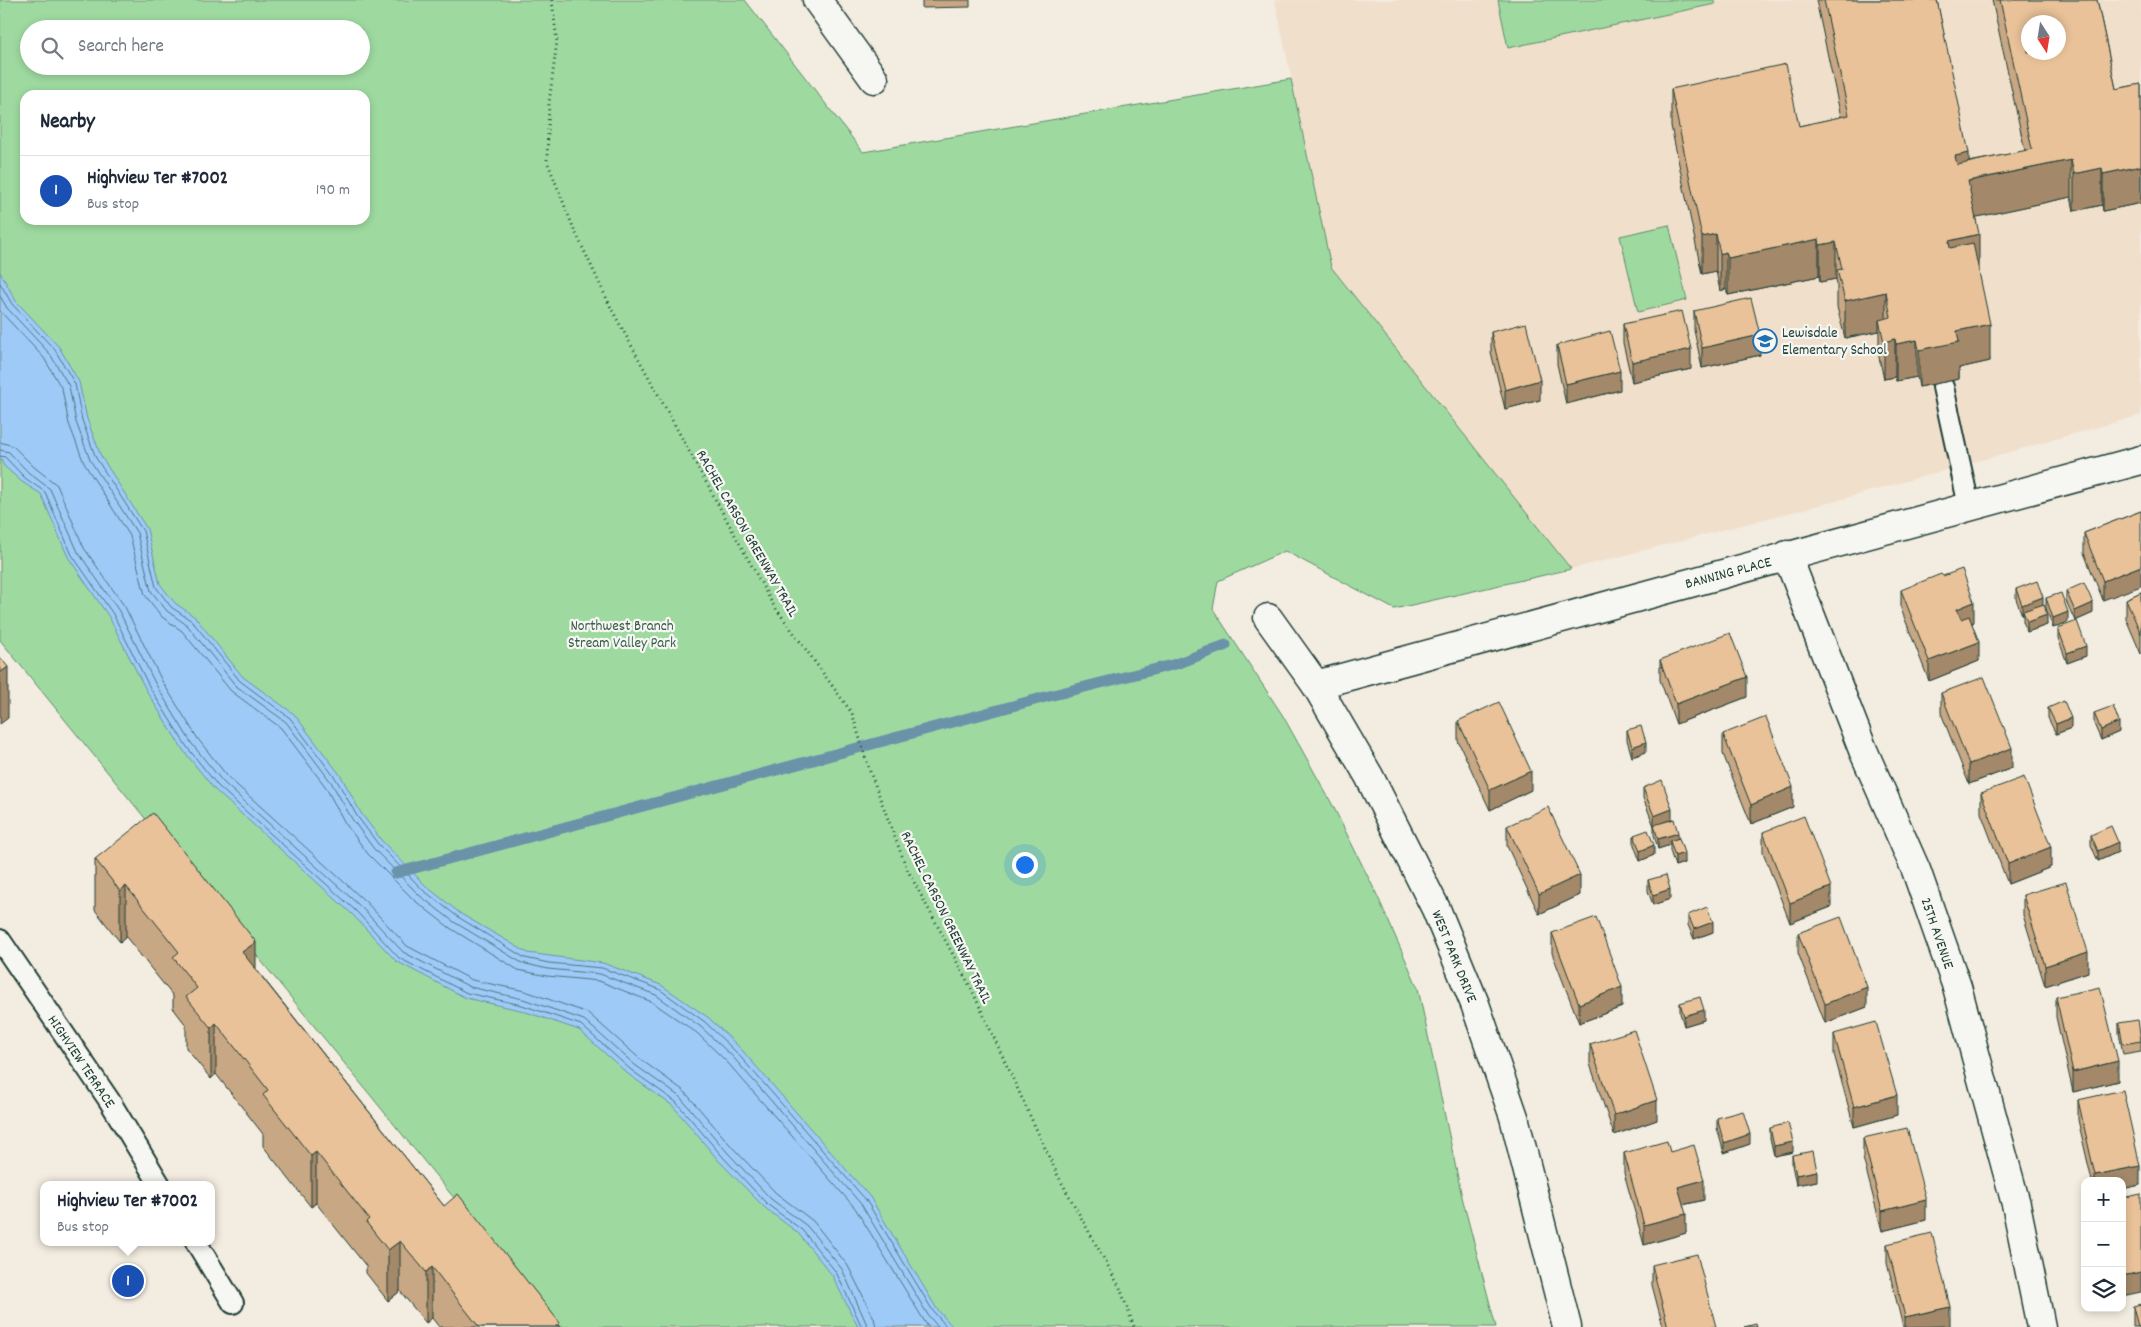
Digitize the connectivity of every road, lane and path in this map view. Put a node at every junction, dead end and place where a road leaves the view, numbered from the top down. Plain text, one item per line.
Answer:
1 (552, 0) edge
2 (817, 0) edge
3 (874, 79) dead end
4 (1943, 387) dead end
5 (2141, 460) edge
6 (1969, 506) junction
7 (1787, 555) junction
8 (1268, 618) dead end
9 (1316, 685) junction
10 (0, 940) edge
11 (158, 1181) edge
12 (198, 1246) edge
13 (233, 1303) dead end
14 (1134, 1327) edge
15 (1567, 1327) edge
16 (2042, 1327) edge

1 - 14 path, RACHEL CARSON GREENWAY TRAIL
2 - 3 street
4 - 6 lane
5 - 6 street, BANNING PLACE
6 - 7 street, BANNING PLACE
7 - 9 street, BANNING PLACE
7 - 16 street, 25TH AVENUE
8 - 9 street, WEST PARK DRIVE
9 - 15 street, WEST PARK DRIVE
10 - 11 lane, HIGHVIEW TERRACE
12 - 13 lane

